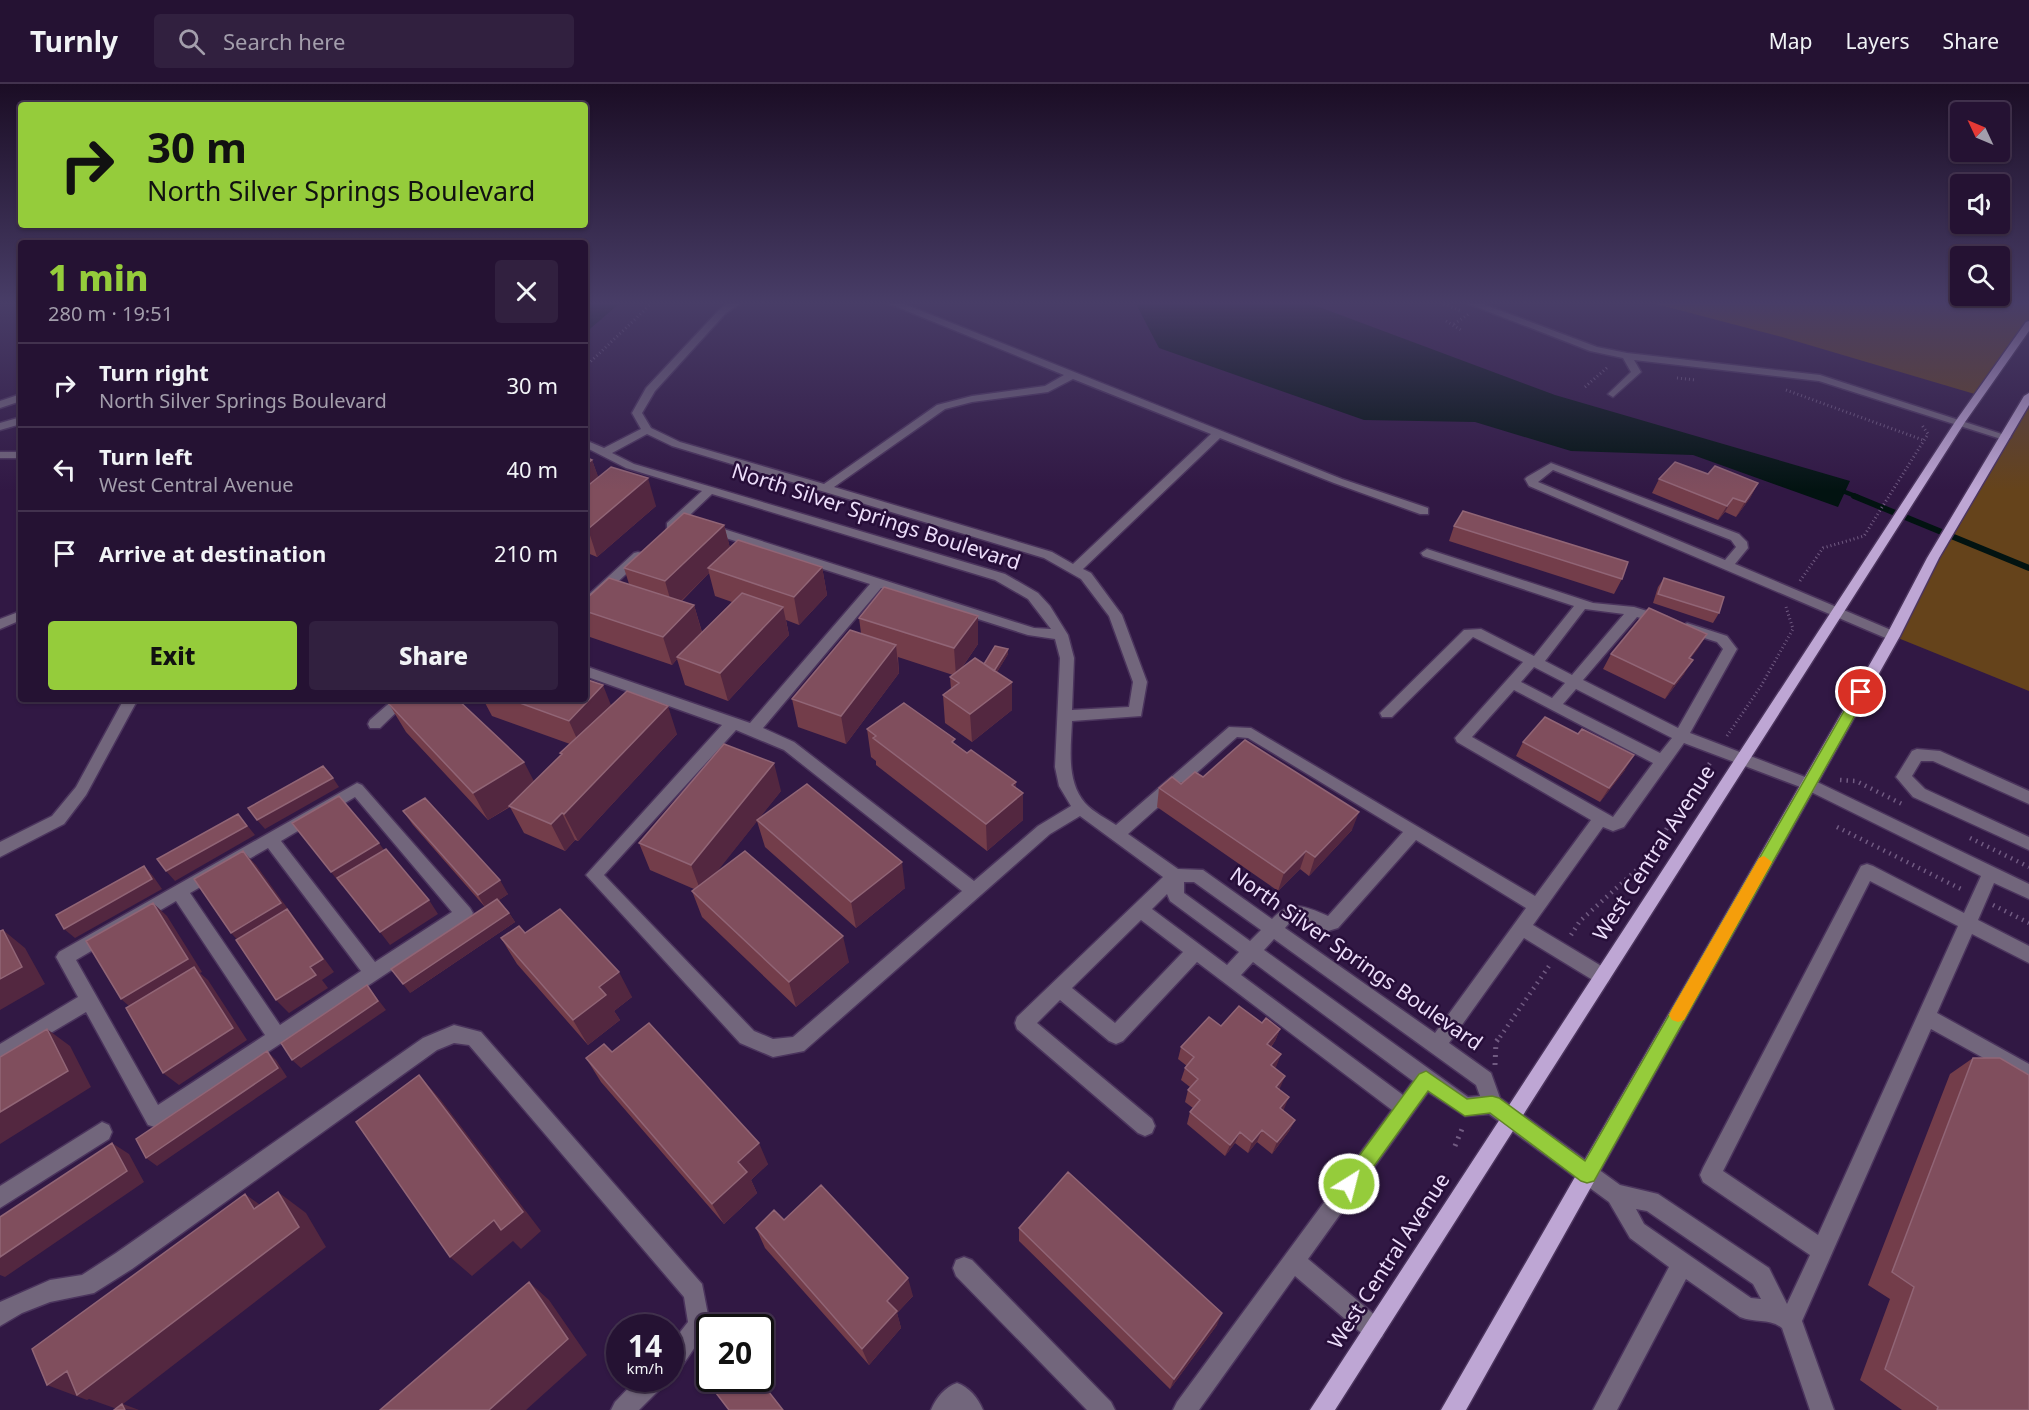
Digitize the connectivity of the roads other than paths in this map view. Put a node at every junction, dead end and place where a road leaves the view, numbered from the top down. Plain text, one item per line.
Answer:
1 (672, 366) edge
2 (1049, 366) edge
3 (1633, 366) edge
4 (1714, 366) edge
5 (1999, 366) edge
6 (1072, 375) junction
7 (1613, 394) dead end
8 (2029, 396) edge
9 (18, 399) edge
10 (0, 405) edge
11 (18, 421) edge
12 (1960, 422) junction
13 (0, 427) edge
14 (647, 430) junction
15 (1218, 433) junction
16 (2005, 437) junction
17 (588, 445) edge
18 (603, 453) junction
19 (18, 454) edge
20 (1, 457) edge
21 (826, 488) junction
22 (711, 490) junction
23 (1425, 511) dead end
24 (679, 519) junction
25 (662, 535) edge
26 (645, 550) edge
27 (1427, 554) dead end
28 (1726, 567) junction
29 (1074, 570) junction
30 (879, 582) junction
31 (588, 602) edge
32 (1582, 604) junction
33 (1634, 611) junction
34 (1837, 613) junction
35 (18, 616) edge
36 (0, 624) edge
37 (1061, 636) junction
38 (1893, 636) junction
39 (1534, 662) junction
40 (588, 672) edge
41 (1573, 682) junction
42 (1511, 683) junction
43 (129, 702) edge
44 (400, 702) edge
45 (1554, 705) junction
46 (1387, 713) dead end
47 (1065, 717) junction
48 (375, 724) dead end
49 (732, 724) junction
50 (753, 730) junction
51 (1681, 736) junction
52 (1742, 760) junction
53 (1663, 761) junction
54 (1808, 784) junction
55 (2029, 798) edge
56 (1080, 808) junction
57 (1600, 819) junction
58 (1414, 831) junction
59 (1117, 834) junction
60 (270, 839) junction
61 (2029, 844) edge
62 (0, 850) edge
63 (1990, 874) junction
64 (1175, 876) junction
65 (179, 891) junction
66 (974, 891) junction
67 (2029, 892) edge
68 (1538, 906) junction
69 (1140, 910) junction
70 (1968, 924) junction
71 (1523, 928) junction
72 (1273, 929) junction
73 (1195, 952) junction
74 (1252, 952) junction
75 (2029, 955) edge
76 (373, 974) junction
77 (1228, 976) junction
78 (1602, 976) junction
79 (1059, 988) junction
80 (89, 1000) junction
81 (1927, 1017) junction
82 (277, 1037) junction
83 (1437, 1045) junction
84 (0, 1053) edge
85 (2029, 1074) edge
86 (1426, 1079) junction
87 (1492, 1104) junction
88 (1405, 1108) junction
89 (1510, 1118) junction
90 (1145, 1126) dead end
91 (102, 1132) dead end
92 (1587, 1174) junction
93 (1616, 1196) junction
94 (0, 1198) edge
95 (1823, 1251) junction
96 (1294, 1261) junction
97 (1683, 1263) junction
98 (964, 1268) dead end
99 (0, 1315) edge
100 (1784, 1316) junction
101 (1374, 1329) junction
102 (684, 1345) edge
103 (642, 1392) edge
104 (623, 1410) edge
105 (943, 1410) edge
106 (971, 1410) edge
107 (1103, 1410) edge
108 (1185, 1410) edge
109 (1322, 1410) edge
110 (1453, 1410) edge
111 (1605, 1410) edge
112 (1822, 1410) edge

1 - 14 street
2 - 6 street
3 - 7 street
4 - 12 street
5 - 12 main road, West Central Avenue
6 - 15 street
6 - 21 street
8 - 16 main road
9 - 10 street
11 - 13 street
12 - 16 street
12 - 34 main road, West Central Avenue
14 - 18 street
14 - 21 street
15 - 23 street
15 - 29 street
16 - 38 main road
17 - 18 street, North Silver Springs Boulevard
18 - 22 street, North Silver Springs Boulevard
19 - 20 street
21 - 29 street
22 - 24 street
22 - 37 street, North Silver Springs Boulevard
24 - 25 street
24 - 30 street
26 - 31 street
27 - 32 street
28 - 28 street
28 - 34 street
29 - 47 street
30 - 37 street
30 - 50 street
32 - 33 street
32 - 39 street
33 - 41 street
33 - 51 street
34 - 38 street
34 - 52 main road, West Central Avenue
35 - 36 street
37 - 47 street, North Silver Springs Boulevard
38 - 54 main road
39 - 41 street
39 - 42 street
39 - 46 street
40 - 49 street
41 - 45 street
41 - 51 street
42 - 45 street
42 - 57 street
43 - 62 street
44 - 48 street
45 - 53 street
47 - 56 street, North Silver Springs Boulevard
49 - 50 street
49 - 66 street
50 - 66 street
51 - 52 street
51 - 53 street
52 - 54 street
52 - 78 main road, West Central Avenue
53 - 57 street
54 - 63 street
54 - 92 main road
55 - 61 street
56 - 59 street, North Silver Springs Boulevard
56 - 66 street
57 - 68 street
58 - 59 street
58 - 68 street
58 - 72 street
59 - 64 street, North Silver Springs Boulevard
60 - 65 street
60 - 76 street
60 - 76 street
63 - 67 street
63 - 70 street
64 - 69 street
64 - 72 street, North Silver Springs Boulevard
64 - 74 street
65 - 80 street
65 - 82 street
68 - 71 street
69 - 73 street
69 - 79 street
70 - 75 street
70 - 81 street
70 - 95 street
71 - 78 street
71 - 83 street
72 - 74 street
72 - 83 street, North Silver Springs Boulevard
73 - 77 street
73 - 79 street
74 - 77 street
74 - 86 street
76 - 82 street
77 - 88 street
78 - 89 main road, West Central Avenue
79 - 90 street
80 - 82 street
80 - 84 street
81 - 85 street
81 - 95 street
83 - 87 street, North Silver Springs Boulevard
86 - 87 street
86 - 88 street
87 - 89 street
88 - 96 street
89 - 92 street
89 - 101 main road, West Central Avenue
91 - 94 street
92 - 93 street
92 - 110 main road
93 - 97 street
93 - 100 street
95 - 100 street
96 - 101 street
96 - 108 street
97 - 100 street
97 - 111 street
98 - 107 street
99 - 102 street
100 - 112 street
101 - 109 main road, West Central Avenue
103 - 104 street
105 - 106 street

